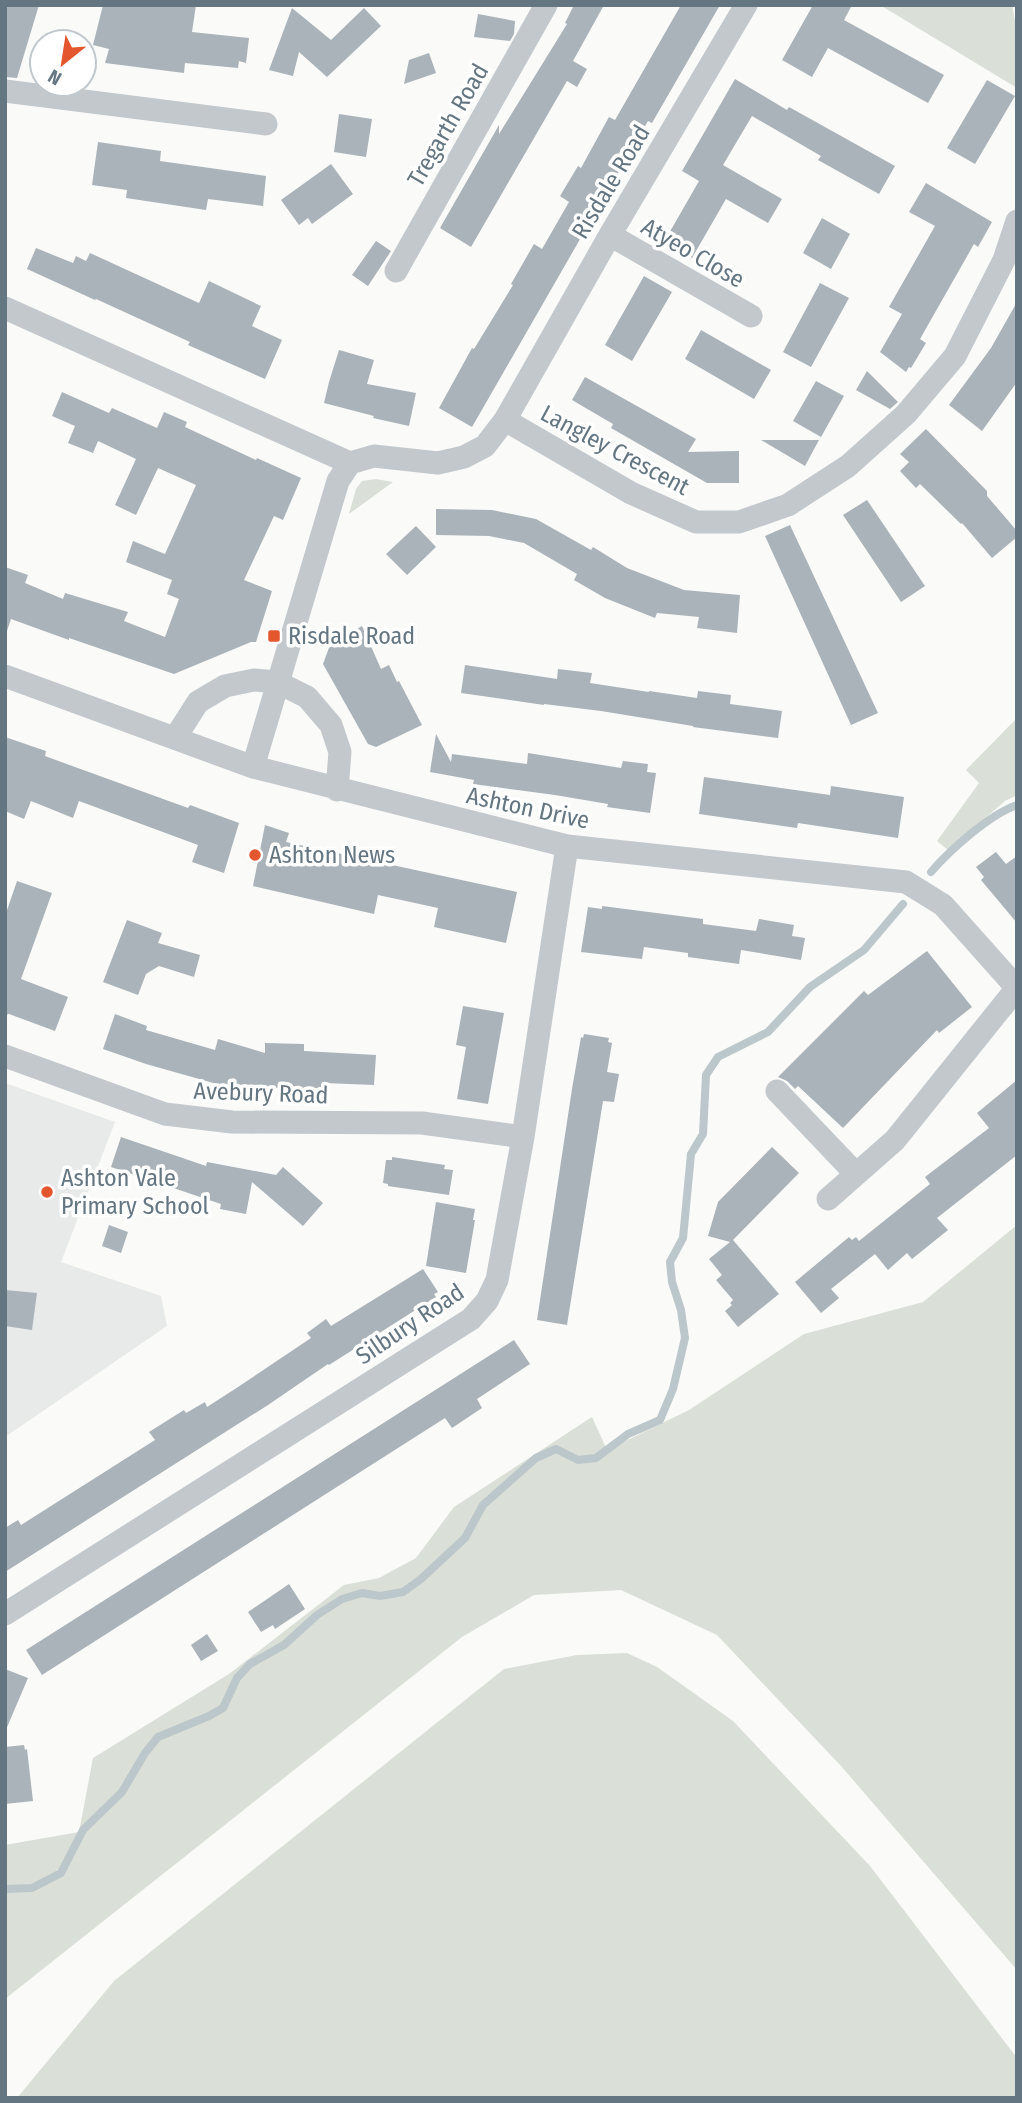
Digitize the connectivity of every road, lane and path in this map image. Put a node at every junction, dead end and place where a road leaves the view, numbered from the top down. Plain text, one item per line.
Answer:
1 (546, 5) edge
2 (746, 5) edge
3 (5, 91) edge
4 (266, 124) dead end
5 (1017, 221) edge
6 (610, 235) junction
7 (396, 271) dead end
8 (5, 308) edge
9 (751, 316) dead end
10 (505, 420) junction
11 (351, 463) junction
12 (5, 676) edge
13 (277, 682) junction
14 (175, 738) junction
15 (253, 767) junction
16 (337, 790) junction
17 (567, 846) junction
18 (1017, 988) edge
19 (5, 1056) edge
20 (777, 1091) dead end
21 (523, 1136) junction
22 (856, 1174) junction
23 (828, 1199) dead end
24 (5, 1614) edge

1 - 7 street, Tregarth Road
2 - 6 street, Risdale Road
3 - 4 street
5 - 10 street, Langley Crescent
6 - 9 street, Atyeo Close
6 - 10 street, Risdale Road
8 - 11 street
10 - 11 street, Risdale Road
11 - 13 street
12 - 14 street, Ashton Drive
13 - 14 street
13 - 15 street
13 - 16 street
14 - 15 street, Ashton Drive
15 - 16 street, Ashton Drive
16 - 17 street, Ashton Drive
17 - 18 street, Ashton Drive
17 - 21 street, Silbury Road
18 - 22 street, Ashton Drive
19 - 21 street, Avebury Road
20 - 22 street
21 - 24 street, Silbury Road
22 - 23 street, Ashton Drive

